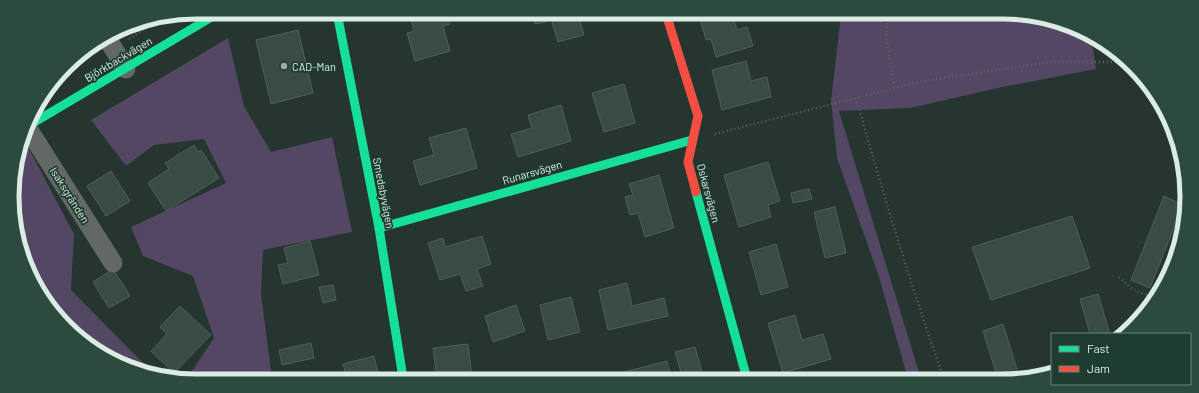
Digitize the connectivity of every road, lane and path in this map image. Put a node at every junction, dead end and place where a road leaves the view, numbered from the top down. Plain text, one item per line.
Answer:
1 (208, 19) edge
2 (338, 19) edge
3 (668, 19) edge
4 (887, 19) edge
5 (144, 27) edge
6 (111, 43) edge
7 (1119, 62) edge
8 (126, 68) junction
9 (895, 88) junction
10 (856, 98) junction
11 (35, 123) edge
12 (31, 132) edge
13 (692, 140) junction
14 (379, 228) junction
15 (113, 263) dead end
16 (1119, 277) dead end
17 (1149, 296) edge
18 (402, 374) edge
19 (747, 374) edge
20 (942, 374) edge

1 - 8 street, Björkbackvägen
2 - 14 street, Smedsbyvägen
3 - 13 street, Oskarsvägen
4 - 9 path
5 - 6 path
6 - 8 street
7 - 9 path
8 - 11 street, Björkbackvägen
9 - 10 path
10 - 13 path
10 - 20 path
12 - 15 street, Isaksgränden
13 - 14 street, Runarsvägen
13 - 19 street, Oskarsvägen
14 - 18 street, Smedsbyvägen
16 - 17 path

